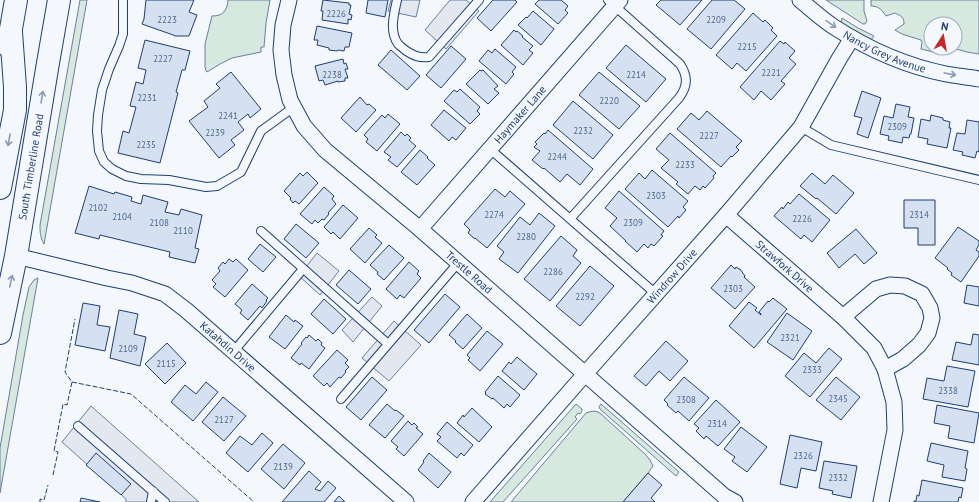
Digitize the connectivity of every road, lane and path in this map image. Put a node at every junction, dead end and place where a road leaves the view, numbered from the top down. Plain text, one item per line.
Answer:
1 (16, 0) edge
2 (60, 0) edge
3 (123, 0) edge
4 (289, 0) edge
5 (397, 0) edge
6 (479, 0) edge
7 (800, 0) edge
8 (614, 2) edge
9 (11, 32) junction
10 (852, 38) junction
11 (979, 79) edge
12 (0, 91) edge
13 (294, 107) junction
14 (801, 128) junction
15 (490, 149) junction
16 (979, 180) edge
17 (0, 188) edge
18 (726, 215) junction
19 (570, 219) junction
20 (420, 229) junction
21 (262, 231) dead end
22 (8, 251) edge
23 (458, 263) junction
24 (303, 268) junction
25 (656, 294) junction
26 (843, 317) junction
27 (0, 333) edge
28 (388, 344) junction
29 (234, 351) junction
30 (885, 369) junction
31 (584, 374) junction
32 (341, 399) dead end
33 (78, 426) dead end
34 (153, 491) junction
35 (151, 502) edge
36 (165, 502) edge
37 (406, 502) edge
38 (473, 502) edge
39 (735, 502) edge
40 (881, 502) edge

1 - 9 main road
22 -> 2 main road, South Timberline Road
3 - 13 lane
4 - 13 street, Trestle Road
5 - 6 lane
7 -> 10 street, Nancy Grey Avenue
8 - 15 street, Haymaker Lane
8 - 19 lane
9 - 12 main road
9 -> 17 main road
10 -> 11 street, Nancy Grey Avenue
10 - 14 street, Windrow Drive
13 - 20 street, Trestle Road
14 - 16 lane
14 - 18 street, Windrow Drive
15 - 19 lane
15 - 20 street, Haymaker Lane
18 - 25 street, Windrow Drive
18 - 26 street, Strawfork Drive
19 - 25 lane
20 - 23 street, Trestle Road
21 - 24 lane
27 -> 22 main road, South Timberline Road
22 - 29 street, Katahdin Drive
23 - 28 lane
23 - 31 street, Trestle Road
24 - 28 lane
24 - 29 lane
25 - 31 street, Windrow Drive
26 - 30 street, Strawfork Drive
26 - 30 street
28 - 32 lane
29 - 37 street, Katahdin Drive
30 - 40 street, Strawfork Drive
31 - 38 street, Windrow Drive
31 - 39 street, Trestle Road
33 - 34 lane
34 - 35 lane
34 - 36 lane

